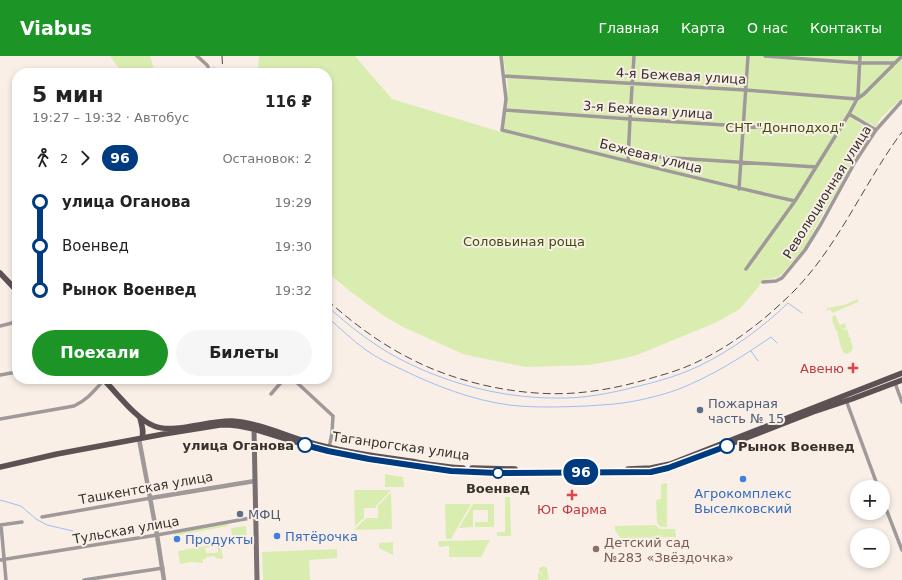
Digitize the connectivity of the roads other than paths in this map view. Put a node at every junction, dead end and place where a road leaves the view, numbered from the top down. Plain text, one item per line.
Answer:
1 (197, 56) edge
2 (501, 56) edge
3 (634, 56) edge
4 (748, 56) edge
5 (765, 56) edge
6 (860, 56) edge
7 (902, 56) edge
8 (860, 63) junction
9 (895, 63) junction
10 (209, 68) edge
11 (504, 76) junction
12 (633, 83) junction
13 (745, 90) junction
14 (856, 99) junction
15 (902, 101) edge
16 (505, 110) junction
17 (849, 114) junction
18 (630, 119) junction
19 (743, 126) junction
20 (876, 130) junction
21 (837, 132) junction
22 (628, 155) junction
23 (628, 161) junction
24 (741, 162) junction
25 (816, 167) junction
26 (740, 189) junction
27 (795, 201) junction
28 (746, 269) dead end
29 (0, 273) edge
30 (763, 282) dead end
31 (12, 286) edge
32 (12, 323) edge
33 (0, 326) edge
34 (12, 373) edge
35 (902, 373) edge
36 (0, 375) edge
37 (902, 380) edge
38 (895, 383) junction
39 (100, 384) edge
40 (108, 384) edge
41 (280, 384) edge
42 (298, 384) edge
43 (271, 394) dead end
44 (845, 398) junction
45 (902, 402) edge
46 (140, 418) junction
47 (0, 420) edge
48 (254, 427) junction
49 (140, 438) junction
50 (328, 449) junction
51 (0, 467) edge
52 (875, 480) edge
53 (255, 481) junction
54 (151, 498) junction
55 (42, 517) dead end
56 (256, 517) junction
57 (890, 519) edge
58 (22, 522) dead end
59 (0, 525) edge
60 (157, 535) junction
61 (902, 550) edge
62 (2, 560) edge
63 (163, 568) junction
64 (6, 580) edge
65 (84, 580) edge
66 (164, 580) edge
67 (257, 580) edge

1 - 10 street
2 - 11 street
3 - 12 street
4 - 13 street
5 - 8 street
6 - 8 street
7 - 9 street
8 - 9 street
8 - 14 street
9 - 14 street
11 - 12 street, 4-я Бежевая улица
11 - 16 street
12 - 13 street, 4-я Бежевая улица
12 - 18 street
13 - 14 street, 4-я Бежевая улица
13 - 19 street
14 - 17 street
15 - 20 street, Революционная улица
16 - 18 street, 3-я Бежевая улица
16 - 23 street, Бежевая улица
17 - 20 street
17 - 21 street
18 - 19 street, 3-я Бежевая улица
18 - 22 street
19 - 21 street, 3-я Бежевая улица
19 - 24 street
20 - 30 street, Революционная улица
21 - 25 street
22 - 23 street
22 - 24 street
23 - 26 street, Бежевая улица
24 - 25 street
24 - 26 street
25 - 27 street
26 - 27 street, Бежевая улица
27 - 28 street
29 - 31 main road
32 - 33 street
34 - 36 street
35 - 44 main road, Таганрогская улица
37 - 38 main road, Таганрогская улица
38 - 44 main road, Таганрогская улица
38 - 45 street
39 - 47 street
40 - 46 main road, Таганрогская улица
41 - 43 street
42 - 50 street
44 - 50 main road, Таганрогская улица
44 - 52 street
46 - 48 main road, Таганрогская улица
46 - 49 main road
48 - 49 main road, Таганрогская улица
48 - 50 main road, Таганрогская улица
48 - 53 main road
49 - 51 main road, Таганрогская улица
49 - 54 street
53 - 54 street, Ташкентская улица
53 - 56 main road
54 - 55 street, Ташкентская улица
54 - 60 street
56 - 60 street, Тульская улица
56 - 67 main road
57 - 61 street
58 - 59 street
59 - 62 street
60 - 62 street, Тульская улица
60 - 63 street
62 - 64 street
63 - 65 street
63 - 66 street

